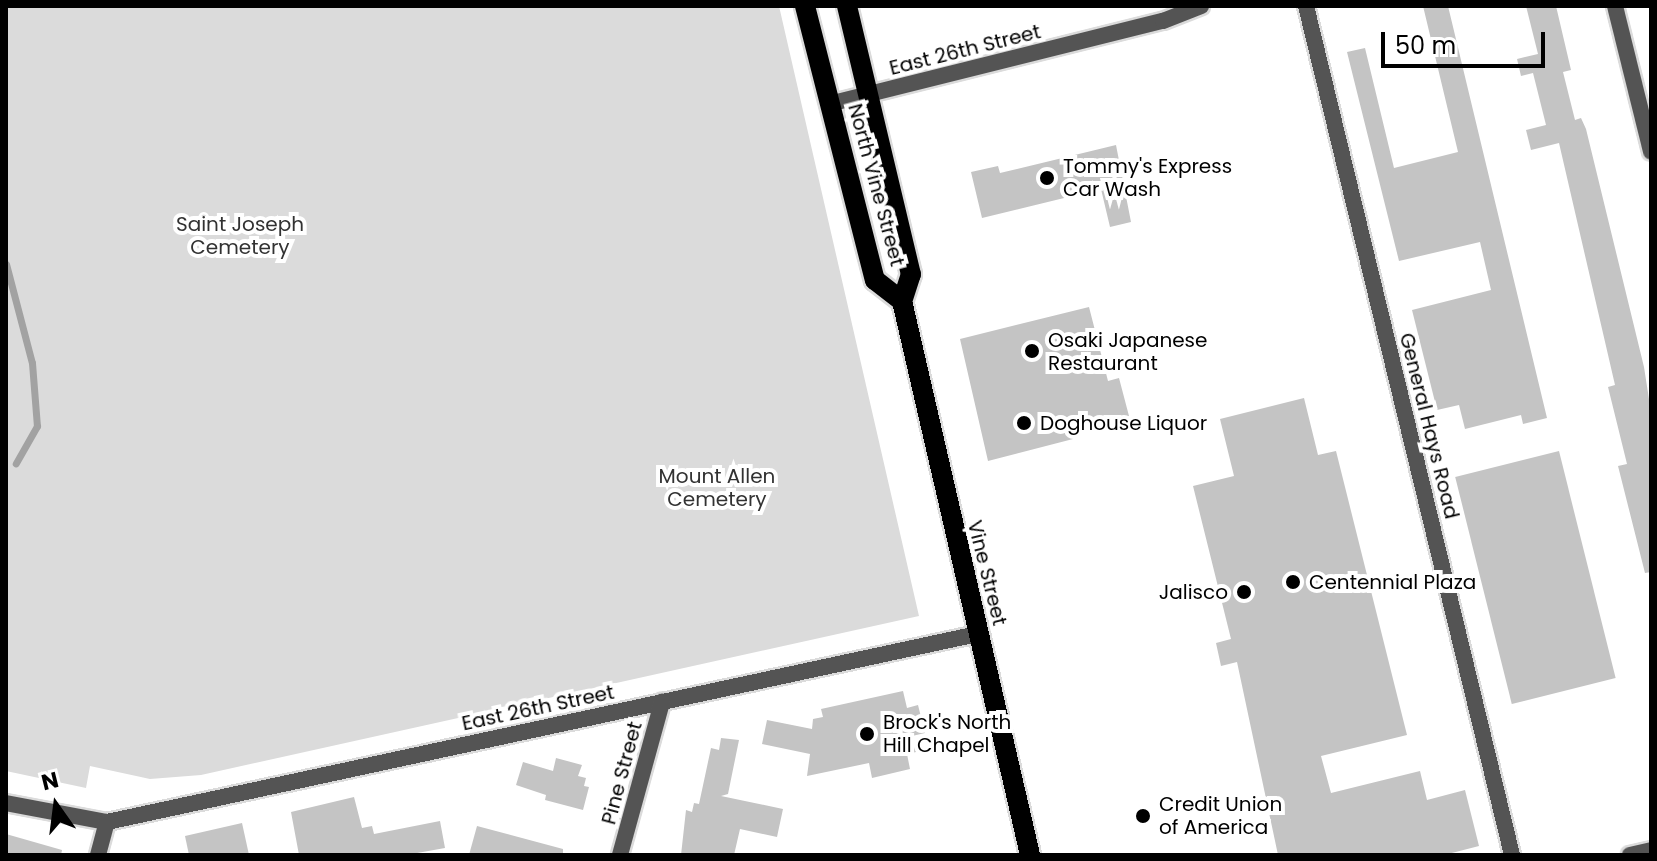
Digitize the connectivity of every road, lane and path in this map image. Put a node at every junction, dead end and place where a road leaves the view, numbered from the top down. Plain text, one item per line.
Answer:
1 (805, 6) edge
2 (847, 6) edge
3 (1201, 6) edge
4 (1306, 6) edge
5 (1615, 6) edge
6 (868, 94) junction
7 (829, 104) junction
8 (1651, 152) edge
9 (902, 301) junction
10 (977, 634) junction
11 (662, 702) junction
12 (6, 803) edge
13 (107, 822) junction
14 (1651, 850) edge
15 (98, 855) edge
16 (620, 855) edge
17 (1030, 855) edge
18 (1512, 855) edge
19 (1630, 855) edge

1 - 7 main road, North Vine Street
2 - 6 main road, North Vine Street
3 - 6 street, East 26th Street
4 - 18 street, General Hays Road
5 - 8 street
6 - 7 street, East 26th Street
6 - 9 main road, North Vine Street
7 - 9 main road, North Vine Street
9 - 10 main road, Vine Street
10 - 11 street, East 26th Street
10 - 17 main road, Vine Street
11 - 13 street, East 26th Street
11 - 16 street, Pine Street
12 - 13 street
13 - 15 street
14 - 19 street

